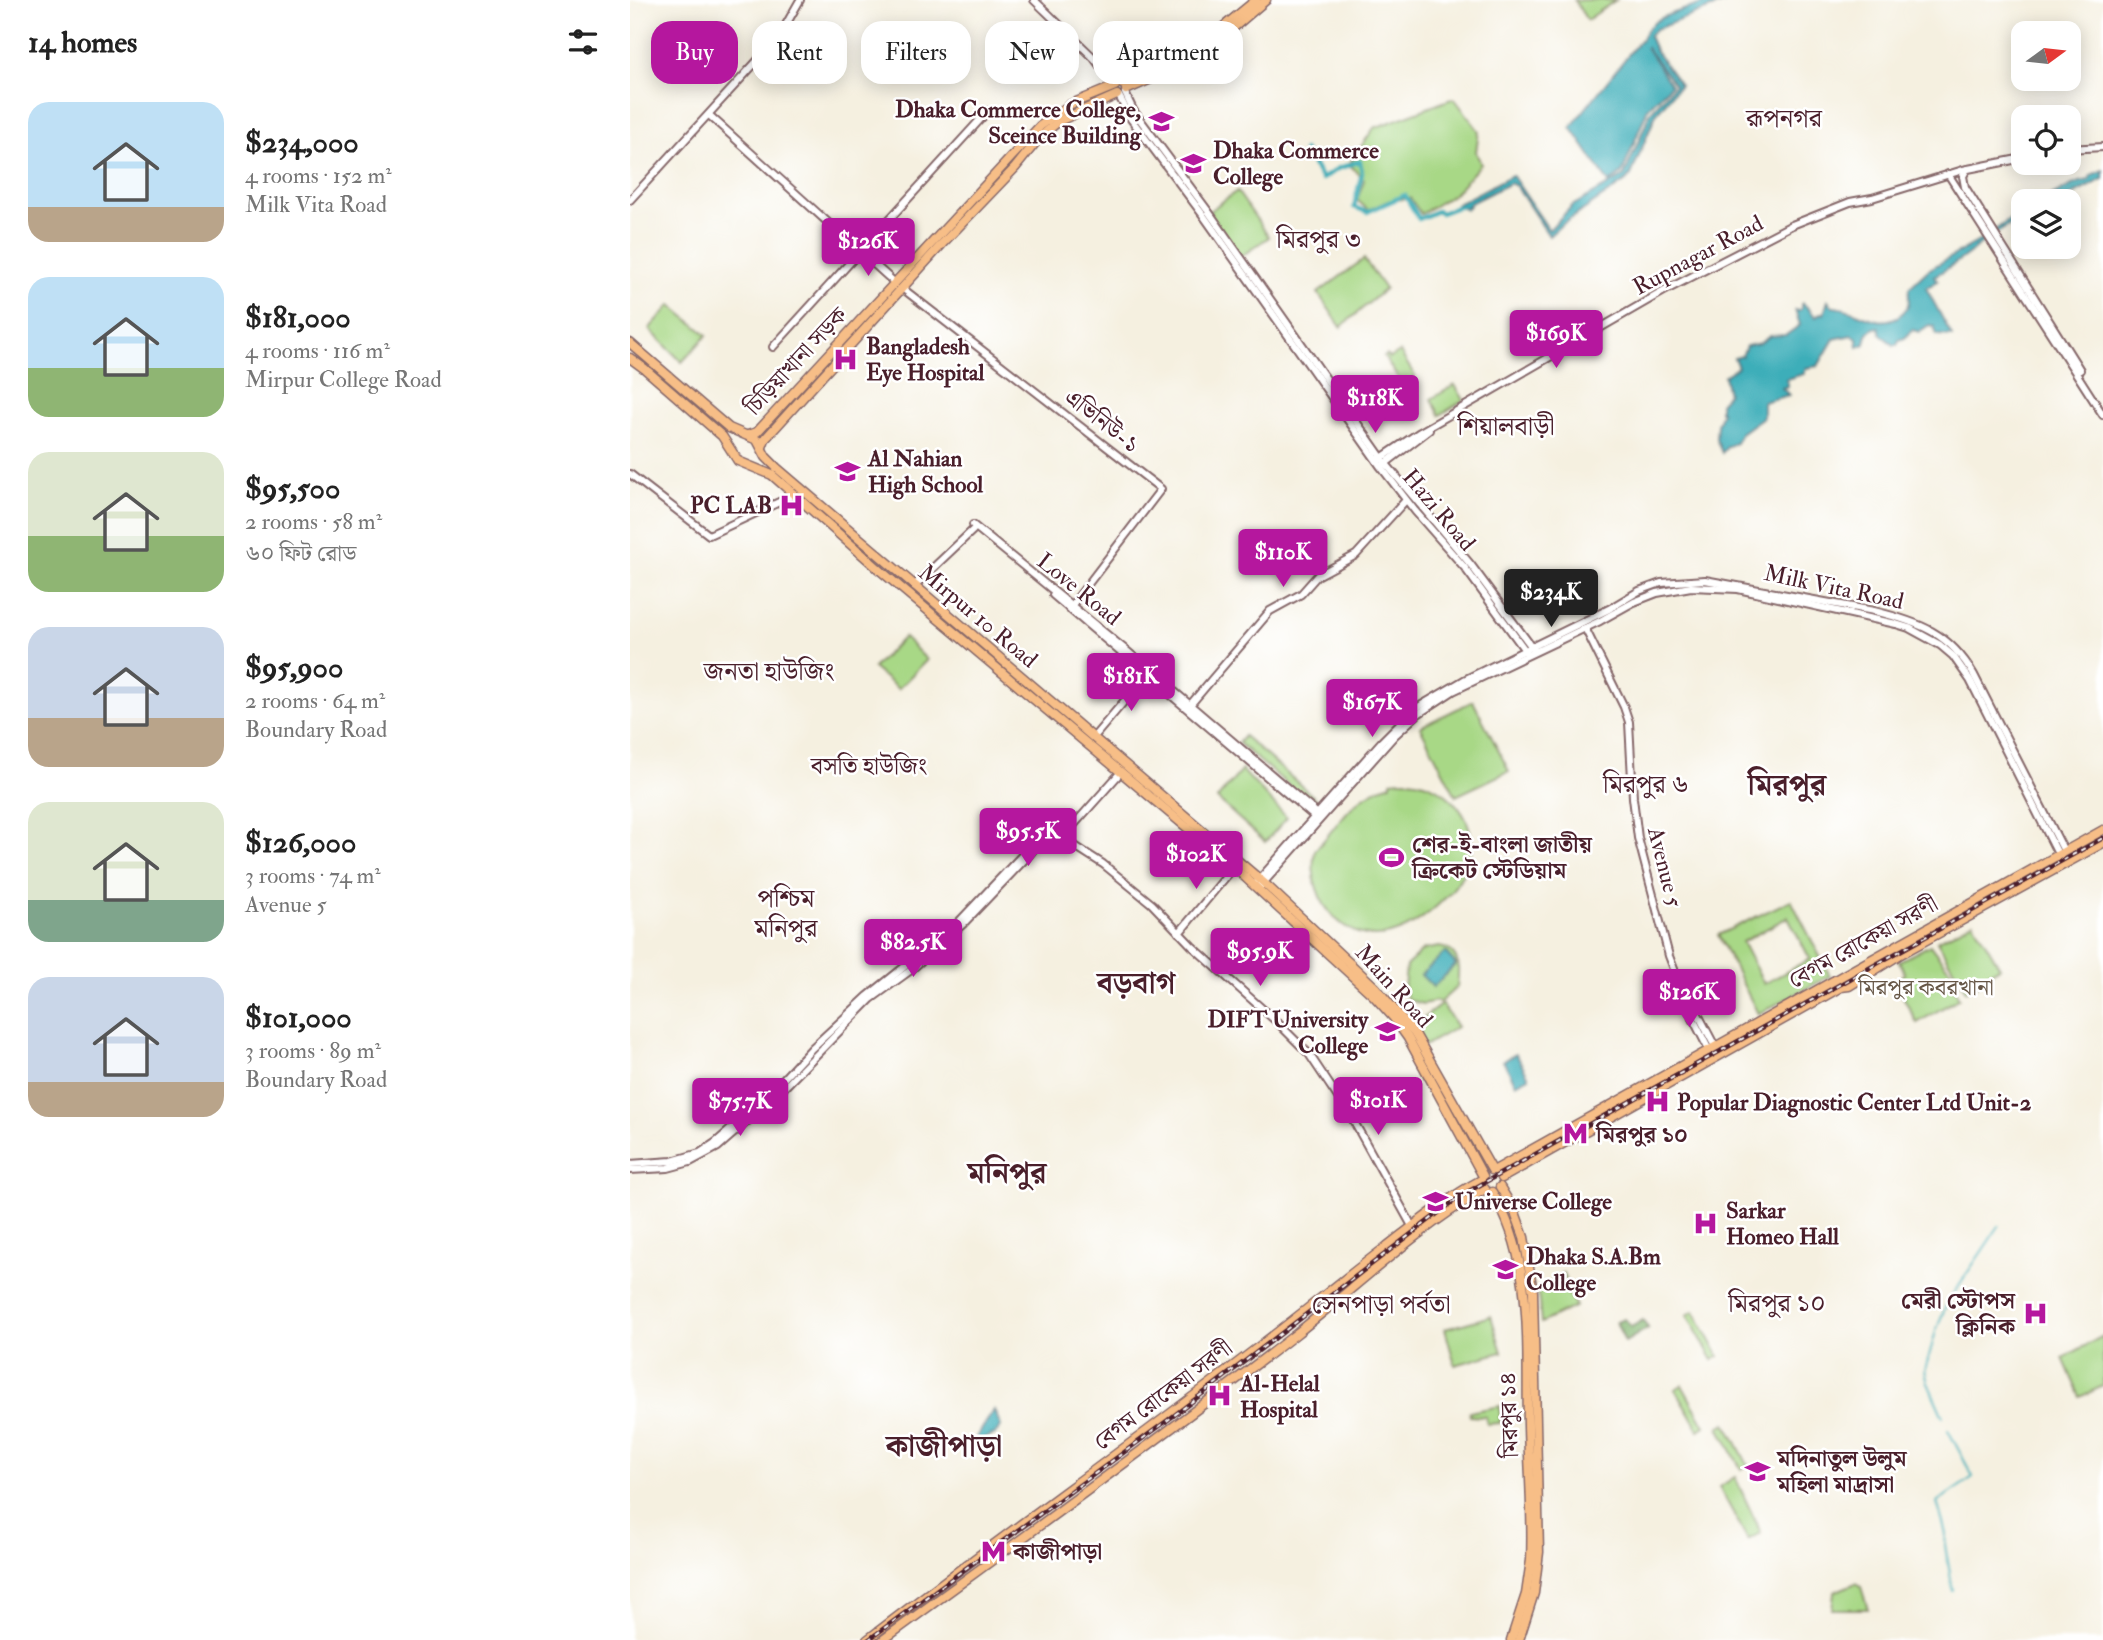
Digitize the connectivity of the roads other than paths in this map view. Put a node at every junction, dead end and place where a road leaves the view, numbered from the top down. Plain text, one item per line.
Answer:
1 (800, 0) edge
2 (1034, 0) edge
3 (1256, 0) edge
4 (1266, 0) edge
5 (1233, 21) edge
6 (1238, 21) edge
7 (1093, 57) edge
8 (1117, 84) edge
9 (1120, 84) edge
10 (1131, 84) edge
11 (1122, 89) junction
12 (988, 111) dead end
13 (709, 115) junction
14 (2103, 147) edge
15 (2081, 148) edge
16 (2011, 160) edge
17 (1967, 169) junction
18 (1948, 174) junction
19 (630, 200) edge
20 (1202, 208) junction
21 (1989, 233) junction
22 (1994, 240) junction
23 (860, 252) junction
24 (899, 286) junction
25 (630, 343) edge
26 (773, 347) dead end
27 (630, 358) edge
28 (2103, 406) edge
29 (2103, 415) edge
30 (742, 433) junction
31 (762, 447) junction
32 (732, 455) junction
33 (766, 457) junction
34 (1381, 462) junction
35 (756, 468) junction
36 (630, 474) edge
37 (794, 495) junction
38 (1406, 500) junction
39 (914, 586) junction
40 (1071, 607) junction
41 (1585, 628) junction
42 (974, 643) junction
43 (1530, 651) junction
44 (1148, 673) junction
45 (1190, 705) junction
46 (1067, 722) junction
47 (1093, 738) junction
48 (1232, 744) junction
49 (1121, 772) junction
50 (1318, 818) junction
51 (2103, 830) edge
52 (1063, 837) junction
53 (1210, 842) junction
54 (2103, 843) edge
55 (2061, 853) junction
56 (1234, 867) junction
57 (1259, 884) junction
58 (1179, 933) junction
59 (1353, 971) junction
60 (1714, 1051) junction
61 (630, 1164) edge
62 (644, 1166) junction
63 (630, 1170) edge
64 (1493, 1170) junction
65 (1482, 1178) junction
66 (1502, 1178) junction
67 (1493, 1189) junction
68 (1412, 1226) junction
69 (1531, 1353) junction
70 (1068, 1490) junction
71 (1076, 1499) junction
72 (867, 1640) edge
73 (883, 1640) edge
74 (1511, 1640) edge
75 (1520, 1640) edge

1 - 13 street
2 - 7 street
3 - 5 main road, চিড়িয়াখানা সড়ক
4 - 6 main road, চিড়িয়াখানা সড়ক
8 - 11 street
9 - 11 street
10 - 11 main road, চিড়িয়াখানা সড়ক
11 - 20 street
11 - 24 main road, চিড়িয়াখানা সড়ক
12 - 23 street
13 - 19 street
13 - 23 street
14 - 15 street
16 - 17 street, Rupnagar Road
17 - 18 street, Rupnagar Road
17 - 21 street
18 - 21 street
18 - 34 street, Rupnagar Road
20 - 34 street
20 - 34 street, Hazi Road
21 - 22 street
22 - 28 street
22 - 29 street
23 - 24 street
23 - 26 street
24 - 30 main road, চিড়িয়াখানা সড়ক
24 - 31 main road, চিড়িয়াখানা সড়ক
24 - 40 street, এভিনিউ-১
25 - 30 main road
27 - 32 main road
30 - 31 main road
30 - 32 main road
31 - 33 main road
32 - 35 main road
33 - 35 main road
33 - 39 main road, Mirpur 10 Road
34 - 38 street, Hazi Road
34 - 43 street, Hazi Road
35 - 37 main road, Mirpur 10 Road
36 - 37 street
37 - 42 main road, Mirpur 10 Road
38 - 43 street, Hazi Road
38 - 45 street
39 - 40 street, Love Road
39 - 42 main road, Mirpur 10 Road
40 - 44 street, Love Road
41 - 43 street, Milk Vita Road
41 - 55 street, Milk Vita Road
41 - 60 street, Avenue 5
42 - 46 main road, Mirpur 10 Road
43 - 50 street, Milk Vita Road
43 - 55 street, Milk Vita Road
44 - 45 street, Love Road
44 - 47 street
44 - 48 street, Love Road
45 - 48 street, Love Road
46 - 47 main road, Mirpur 10 Road
46 - 49 main road, Mirpur 10 Road
47 - 53 main road, Mirpur 10 Road
48 - 50 street, Love Road
49 - 52 street
49 - 53 main road, Mirpur 10 Road
50 - 57 street, Milk Vita Road
51 - 55 main road, বেগম রোকেয়া সরণী
52 - 58 street
52 - 62 street
53 - 56 main road, Mirpur 10 Road
53 - 57 main road, Mirpur 10 Road
54 - 60 main road, বেগম রোকেয়া সরণী
55 - 60 main road, বেগম রোকেয়া সরণী
56 - 57 main road, Main Road
56 - 58 street
57 - 59 main road, Main Road
58 - 68 street
59 - 64 main road, Main Road
59 - 65 main road, Main Road
60 - 64 main road, বেগম রোকেয়া সরণী
60 - 66 main road, বেগম রোকেয়া সরণী
61 - 62 street
62 - 63 street
64 - 65 main road, বেগম রোকেয়া সরণী
64 - 66 main road, Main Road
65 - 67 main road, Main Road
65 - 68 main road, বেগম রোকেয়া সরণী
66 - 67 main road
67 - 69 main road, মিরপুর ১৪
67 - 69 main road
67 - 71 main road, বেগম রোকেয়া সরণী
68 - 70 main road, বেগম রোকেয়া সরণী
69 - 74 main road, মিরপুর ১৪
69 - 75 main road
70 - 71 main road
70 - 72 main road, বেগম রোকেয়া সরণী
71 - 73 main road, বেগম রোকেয়া সরণী

